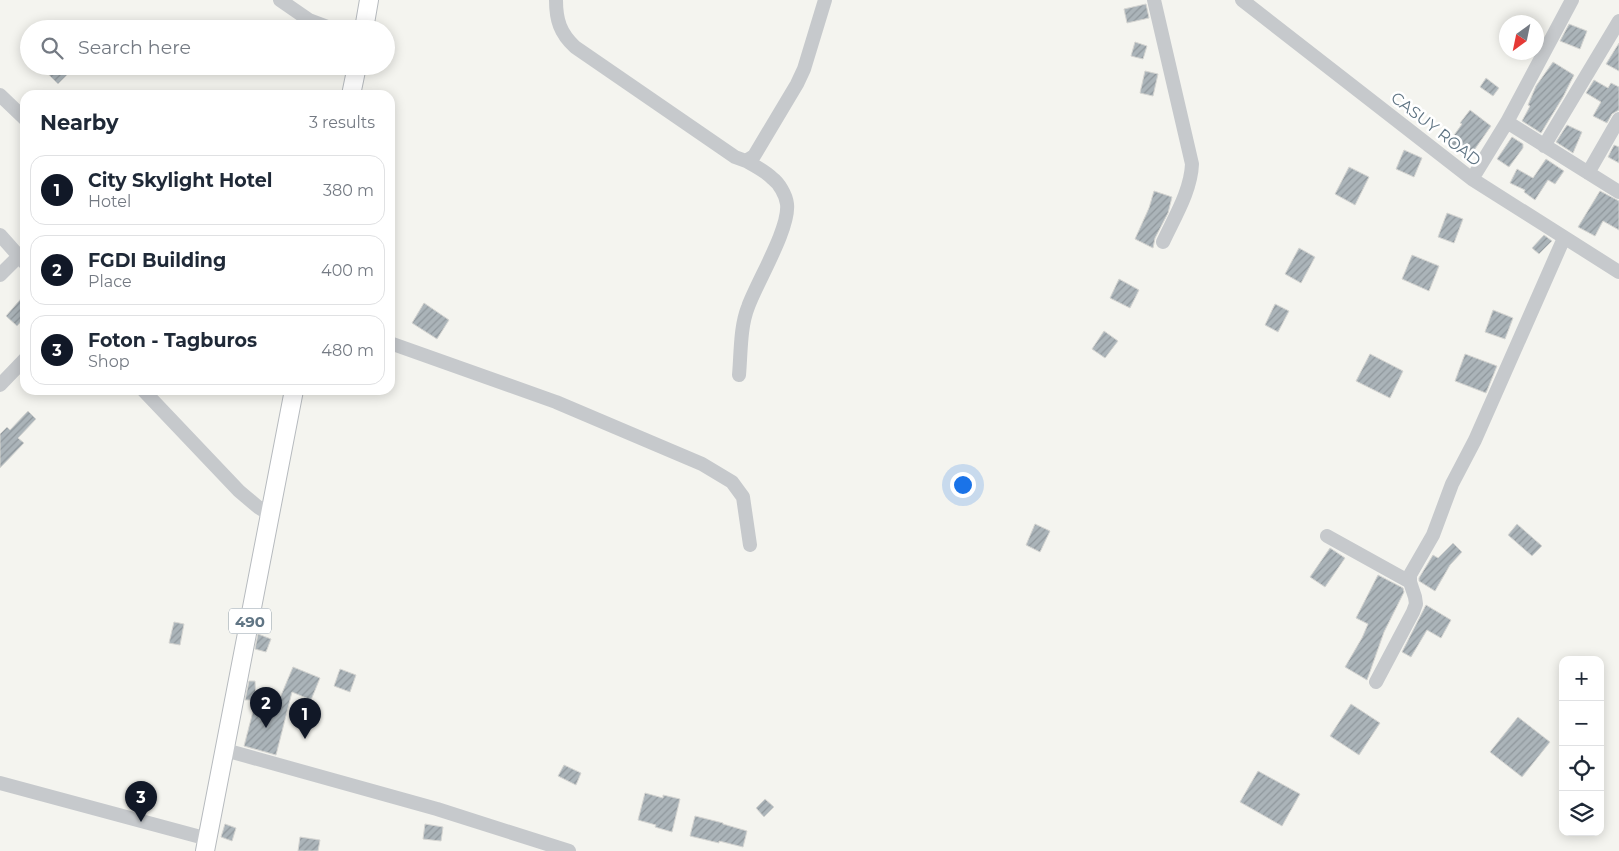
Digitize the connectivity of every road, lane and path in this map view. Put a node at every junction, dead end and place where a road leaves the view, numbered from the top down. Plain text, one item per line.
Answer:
1 (280, 0) edge
2 (369, 0) edge
3 (556, 0) edge
4 (825, 0) edge
5 (1154, 0) edge
6 (1242, 0) edge
7 (1572, 0) edge
8 (309, 20) edge
9 (366, 20) edge
10 (1619, 21) edge
11 (355, 75) edge
12 (352, 90) edge
13 (0, 95) edge
14 (20, 114) edge
15 (1619, 119) edge
16 (1507, 122) junction
17 (1544, 146) junction
18 (746, 161) junction
19 (1588, 172) junction
20 (1472, 179) junction
21 (1619, 192) edge
22 (0, 235) edge
23 (1564, 238) junction
24 (1163, 242) dead end
25 (20, 258) edge
26 (20, 261) edge
27 (1619, 272) edge
28 (0, 276) edge
29 (395, 346) edge
30 (20, 364) edge
31 (739, 375) dead end
32 (0, 384) edge
33 (148, 395) edge
34 (293, 395) edge
35 (271, 515) junction
36 (1327, 536) dead end
37 (750, 545) dead end
38 (1410, 582) junction
39 (1376, 682) dead end
40 (224, 750) junction
41 (0, 783) edge
42 (206, 845) edge
43 (569, 851) edge

1 - 8 street
2 - 9 main road
3 - 18 street
4 - 18 street
5 - 24 street
6 - 20 street, CASUY ROAD
7 - 16 street
10 - 17 street
11 - 12 main road
13 - 14 street
15 - 19 street
16 - 17 street
16 - 20 street
17 - 19 street
18 - 31 street
19 - 21 street
20 - 23 street, CASUY ROAD
22 - 25 street
23 - 27 street, CASUY ROAD
23 - 38 street
26 - 28 street
29 - 37 street
30 - 32 street
33 - 35 street
34 - 35 main road, 490
35 - 40 main road, 490
36 - 38 street
38 - 39 street
40 - 42 main road, 490
40 - 43 street
41 - 42 street

